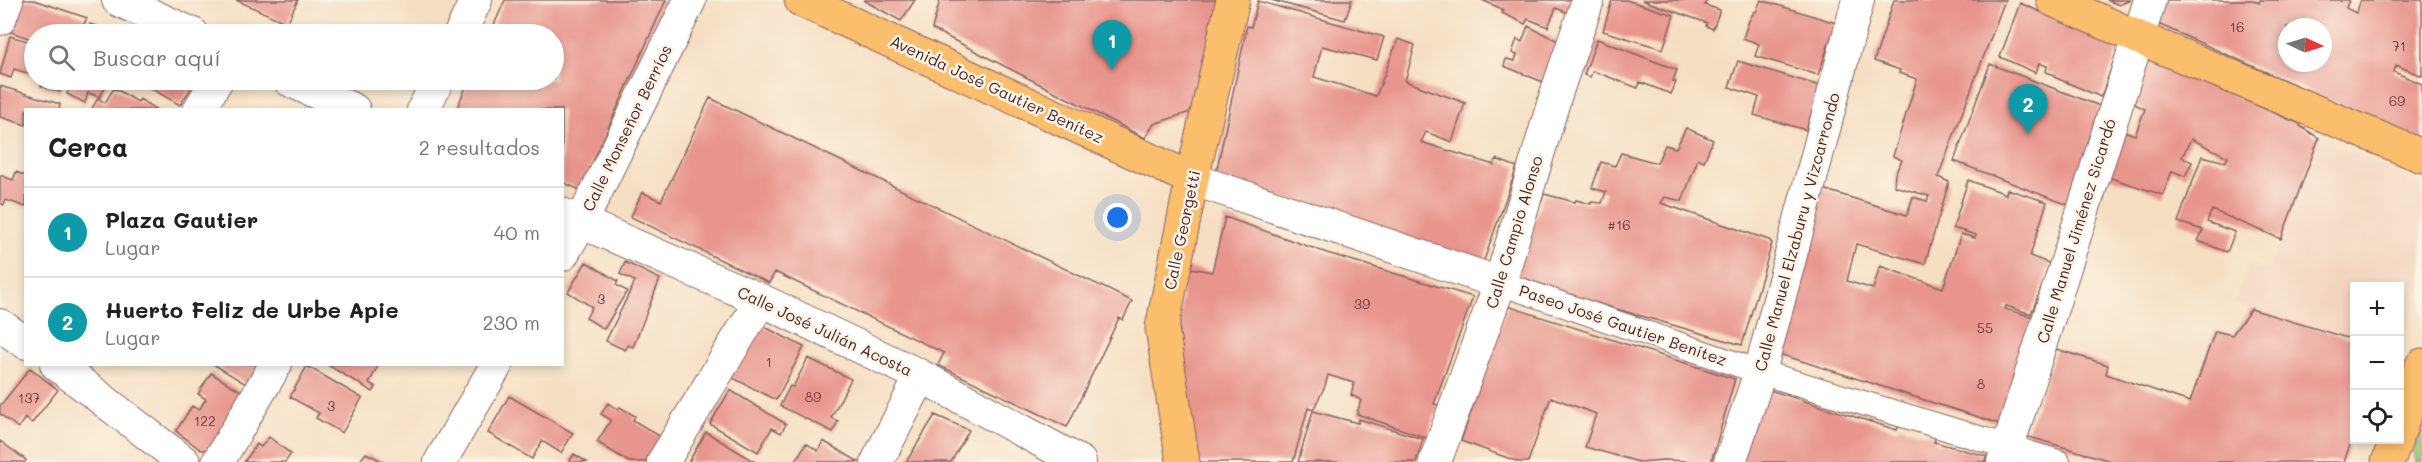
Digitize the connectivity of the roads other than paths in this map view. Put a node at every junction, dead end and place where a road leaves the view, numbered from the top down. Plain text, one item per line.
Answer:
1 (7, 0) edge
2 (118, 0) edge
3 (476, 0) edge
4 (690, 0) edge
5 (801, 0) edge
6 (1233, 0) edge
7 (1588, 0) edge
8 (1858, 0) edge
9 (2053, 0) edge
10 (2150, 0) edge
11 (0, 19) edge
12 (170, 24) edge
13 (465, 24) edge
14 (2137, 37) junction
15 (211, 90) edge
16 (311, 90) edge
17 (433, 90) edge
18 (200, 108) edge
19 (350, 108) edge
20 (424, 108) edge
21 (2422, 156) edge
22 (1192, 179) junction
23 (572, 219) edge
24 (564, 248) edge
25 (1500, 284) junction
26 (761, 300) junction
27 (0, 325) edge
28 (24, 342) edge
29 (2422, 365) edge
30 (59, 366) edge
31 (275, 366) edge
32 (496, 366) edge
33 (1760, 372) junction
34 (921, 376) junction
35 (2404, 417) edge
36 (2395, 444) edge
37 (2006, 454) edge
38 (184, 462) edge
39 (218, 462) edge
40 (440, 462) edge
41 (663, 462) edge
42 (877, 462) edge
43 (1080, 462) edge
44 (1183, 462) edge
45 (1435, 462) edge
46 (1730, 462) edge
47 (2058, 462) edge
48 (2388, 462) edge

1 - 11 street
2 - 12 street
3 - 13 street
4 - 23 street, Calle Monseñor Berríos
5 - 22 main road, Avenida José Gautier Benítez
6 - 22 main road, Calle Georgetti
7 - 25 street, Calle Campio Alonso
8 - 33 street, Calle Manuel Elzaburu y Vizcarrondo
9 - 14 main road
10 - 14 street, Calle Manuel Jiménez Sicardó
14 - 21 main road
14 - 37 street, Calle Manuel Jiménez Sicardó
15 - 18 street
16 - 19 street
17 - 20 street
22 - 25 street, Paseo José Gautier Benítez
22 - 44 main road, Calle Georgetti
23 - 24 street, Calle Monseñor Berríos
23 - 26 street, Calle José Julián Acosta
25 - 33 street, Paseo José Gautier Benítez
25 - 45 street, Calle Campio Alonso
26 - 34 street, Calle José Julián Acosta
26 - 41 street
27 - 28 street
29 - 35 main road
30 - 38 street
31 - 39 street
32 - 40 street
33 - 37 street, Paseo José Gautier Benítez
33 - 46 street, Calle Manuel Elzaburu y Vizcarrondo
34 - 42 street
34 - 43 street, Calle José Julián Acosta
36 - 48 main road
37 - 47 street, Paseo José Gautier Benítez

